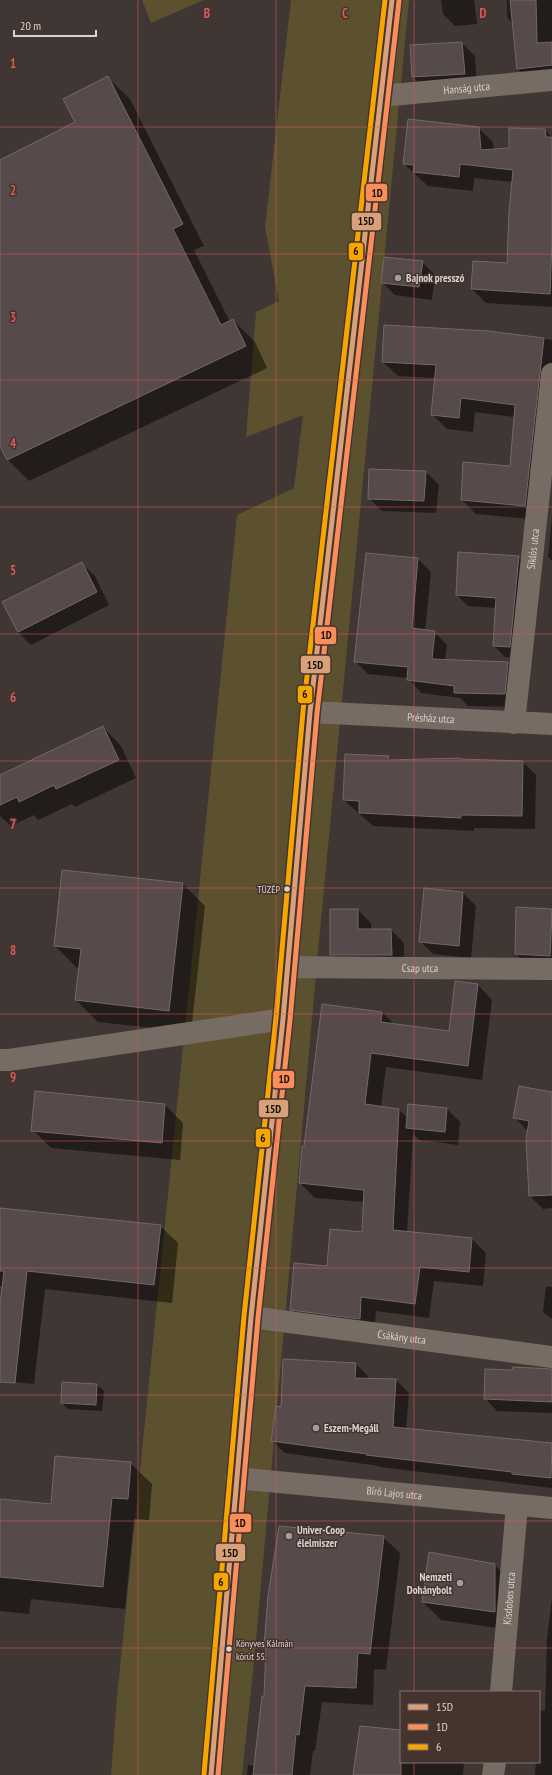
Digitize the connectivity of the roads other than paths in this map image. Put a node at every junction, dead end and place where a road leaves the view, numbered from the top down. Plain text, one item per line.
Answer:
1 (392, 0) edge
2 (552, 80) edge
3 (381, 96) junction
4 (552, 374) edge
5 (310, 712) junction
6 (514, 723) junction
7 (552, 724) edge
8 (288, 967) junction
9 (552, 969) edge
10 (283, 1018) junction
11 (0, 1060) edge
12 (251, 1318) junction
13 (552, 1357) edge
14 (236, 1478) junction
15 (517, 1505) junction
16 (552, 1508) edge
17 (501, 1691) edge
18 (494, 1763) edge
19 (211, 1775) edge
20 (493, 1775) edge

1 - 3 street
2 - 3 street, Hanság utca
3 - 5 street
4 - 6 street, Siklós utca
5 - 6 street, Présház utca
5 - 8 street
6 - 7 street, Présház utca
8 - 9 street, Csap utca
8 - 10 street
10 - 11 street
10 - 12 street
12 - 13 street, Csákány utca
12 - 14 street
14 - 15 street, Bíró Lajos utca
14 - 19 street
15 - 16 street, Bíró Lajos utca
15 - 17 street, Kisdobos utca
18 - 20 street

